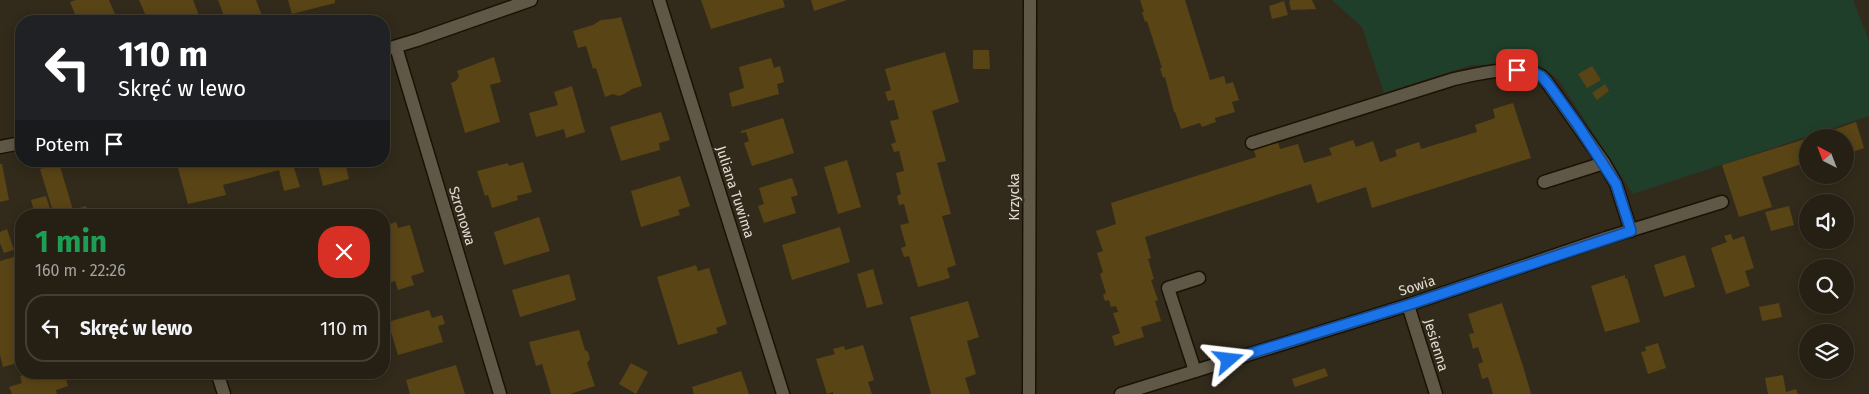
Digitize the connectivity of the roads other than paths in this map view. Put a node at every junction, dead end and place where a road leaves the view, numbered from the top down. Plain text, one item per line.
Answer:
1 (531, 0) edge
2 (659, 0) edge
3 (1030, 0) edge
4 (390, 48) edge
5 (1252, 143) dead end
6 (15, 144) edge
7 (0, 148) edge
8 (1604, 163) junction
9 (1544, 182) dead end
10 (1722, 202) dead end
11 (1631, 231) junction
12 (1199, 278) dead end
13 (1408, 305) junction
14 (1195, 371) junction
15 (219, 379) edge
16 (224, 394) edge
17 (500, 394) edge
18 (783, 394) edge
19 (1029, 394) edge
20 (1121, 394) edge
21 (1436, 394) edge

1 - 4 street
2 - 18 street, Juliana Tuwima
3 - 19 street, Krzycka
4 - 17 street, Szronowa
5 - 8 street
6 - 7 street
8 - 9 street
8 - 11 street
10 - 11 street, Sowia
11 - 13 street, Sowia
12 - 14 street
13 - 14 street, Sowia
13 - 21 street, Jesienna
14 - 20 street, Sowia
15 - 16 street

